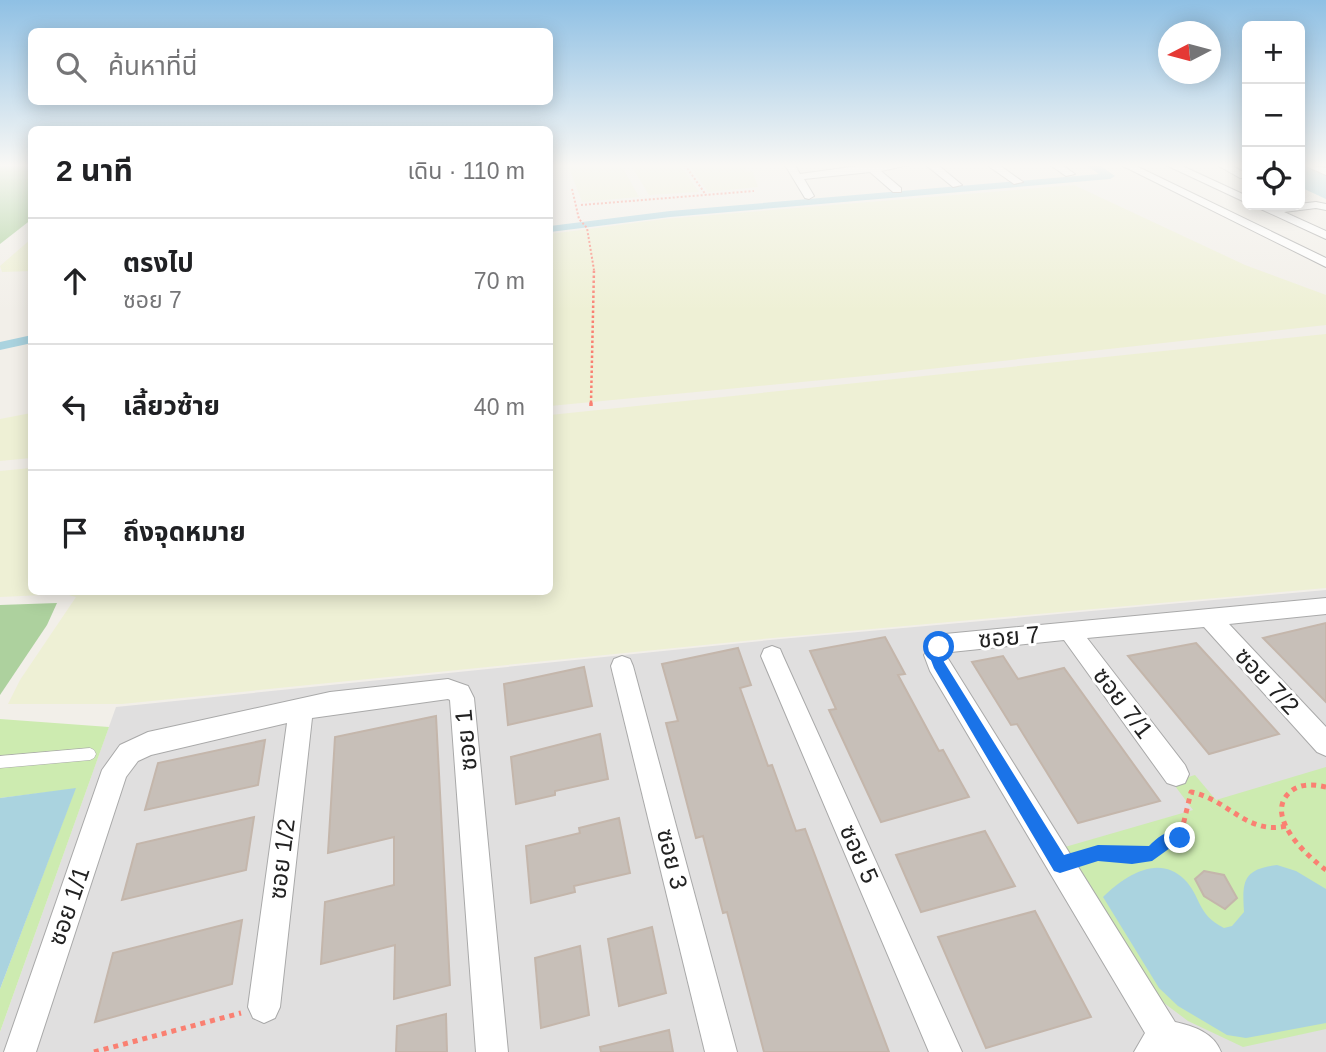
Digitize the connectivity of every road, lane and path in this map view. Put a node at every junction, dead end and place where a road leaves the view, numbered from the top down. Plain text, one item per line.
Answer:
1 (578, 214) edge
2 (1224, 214) edge
3 (1279, 214) edge
4 (1326, 235) edge
5 (1326, 263) edge
6 (591, 405) dead end
7 (1326, 606) edge
8 (1209, 617) junction
9 (1070, 632) junction
10 (772, 656) dead end
11 (622, 666) dead end
12 (301, 711) junction
13 (1326, 744) edge
14 (90, 754) dead end
15 (120, 761) joint
16 (0, 762) edge
17 (1176, 774) dead end
18 (1326, 787) edge
19 (1286, 826) junction
20 (1060, 865) junction
21 (1326, 870) edge
22 (264, 1007) joint
23 (1158, 1045) edge
24 (20, 1052) edge
25 (94, 1052) edge
26 (492, 1052) edge
27 (721, 1052) edge
28 (946, 1052) edge
29 (1205, 1052) edge

1 - 6 path
2 - 5 street
3 - 4 street
7 - 8 street, ซอย 7
8 - 9 street, ซอย 7
8 - 13 street, ซอย 7/2
9 - 17 street, ซอย 7/1
9 - 20 street, ซอย 7
10 - 28 street, ซอย 5
11 - 27 street, ซอย 3
12 - 15 street, ซอย 1
12 - 22 street, ซอย 1/2
12 - 26 street, ซอย 1
14 - 16 lane
15 - 24 street, ซอย 1/1
18 - 19 path
19 - 20 path
19 - 21 path
20 - 23 street, ซอย 7
22 - 25 path
23 - 29 street

